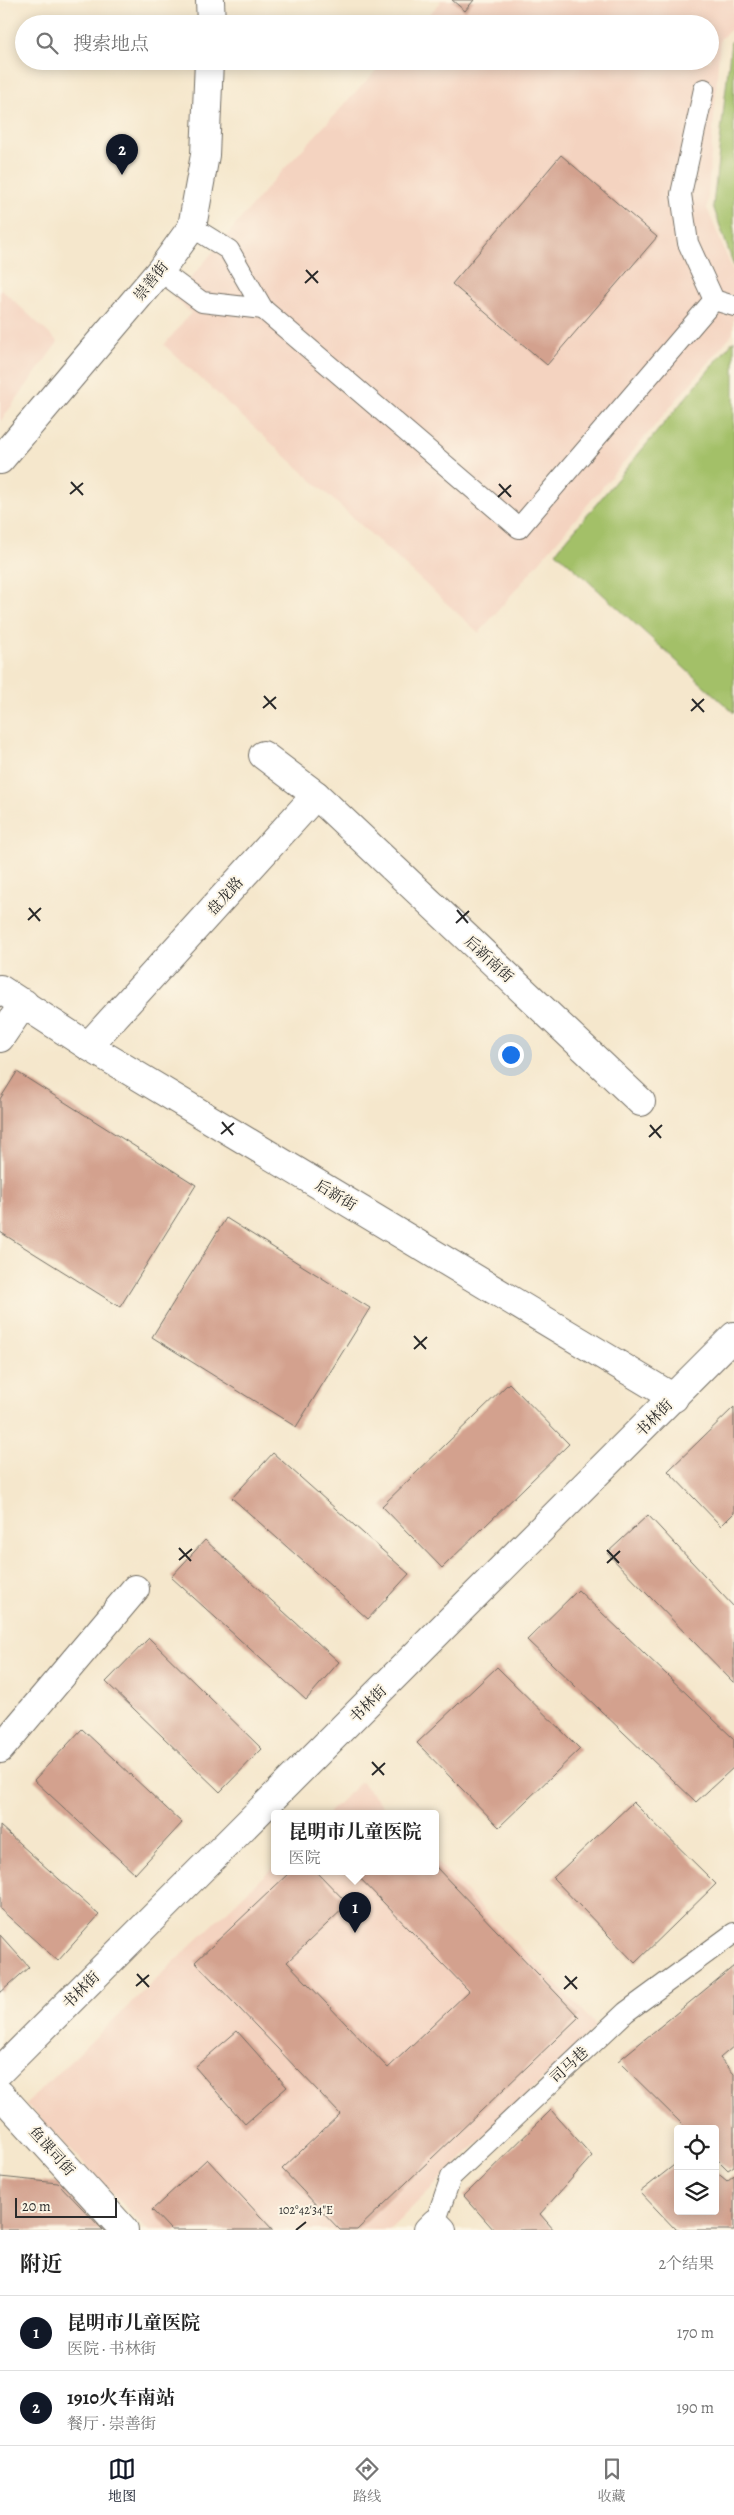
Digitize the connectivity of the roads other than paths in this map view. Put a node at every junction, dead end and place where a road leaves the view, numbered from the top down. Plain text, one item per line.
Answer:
1 (210, 0) edge
2 (211, 15) edge
3 (209, 70) edge
4 (704, 89) dead end
5 (192, 227) junction
6 (160, 271) junction
7 (714, 300) junction
8 (734, 306) edge
9 (263, 309) junction
10 (0, 460) edge
11 (263, 755) dead end
12 (316, 796) junction
13 (0, 989) edge
14 (24, 1003) junction
15 (0, 1038) edge
16 (88, 1046) junction
17 (641, 1102) dead end
18 (734, 1336) edge
19 (674, 1398) junction
20 (135, 1589) dead end
21 (0, 1749) edge
22 (734, 1933) edge
23 (0, 2071) edge
24 (0, 2094) edge
25 (435, 2228) edge
26 (124, 2230) edge

1 - 2 street
3 - 5 street, 崇善街
4 - 7 lane
5 - 6 street, 崇善街
5 - 9 lane
6 - 9 lane
6 - 10 street, 崇善街
7 - 8 lane
7 - 9 lane
11 - 12 street
12 - 16 street, 盘龙路
12 - 17 street, 后新南街
13 - 14 street, 后新街
14 - 15 street
14 - 16 street, 后新街
16 - 19 street, 后新街
18 - 19 street, 书林街
19 - 23 street, 书林街
20 - 21 street
22 - 25 lane, 司马巷
24 - 26 street, 鱼课司街

